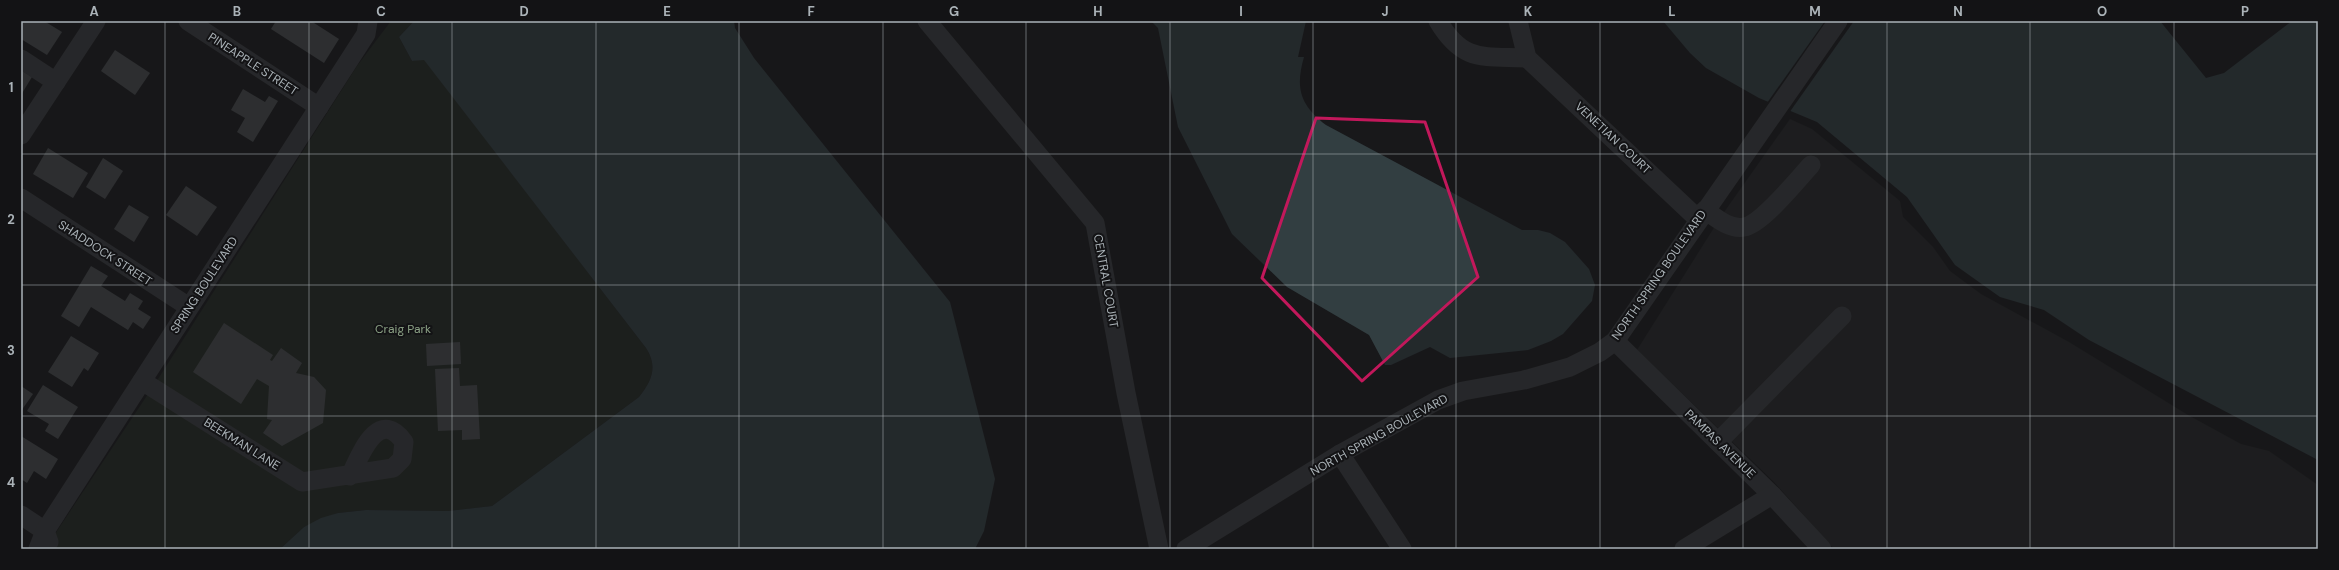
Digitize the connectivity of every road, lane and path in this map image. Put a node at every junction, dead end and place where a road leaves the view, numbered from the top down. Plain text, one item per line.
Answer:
1 (96, 21) edge
2 (188, 21) edge
3 (368, 21) edge
4 (927, 21) edge
5 (1438, 21) edge
6 (1518, 21) edge
7 (1838, 21) edge
8 (1527, 58) junction
9 (21, 59) edge
10 (56, 82) junction
11 (319, 107) junction
12 (21, 135) edge
13 (1811, 165) dead end
14 (21, 198) edge
15 (1702, 215) junction
16 (189, 307) junction
17 (1842, 316) dead end
18 (1615, 341) junction
19 (142, 381) junction
20 (1718, 442) junction
21 (1340, 454) junction
22 (350, 476) dead end
23 (1772, 495) junction
24 (21, 515) edge
25 (45, 531) junction
26 (38, 549) edge
27 (52, 549) edge
28 (1159, 549) edge
29 (1186, 549) edge
30 (1402, 549) edge
31 (1684, 549) edge
32 (1822, 549) edge

1 - 10 street
2 - 11 street, PINEAPPLE STREET
3 - 11 street, SPRING BOULEVARD
4 - 28 street, CENTRAL COURT
5 - 8 street
6 - 8 street
7 - 15 street, NORTH SPRING BOULEVARD
8 - 15 street, VENETIAN COURT
9 - 10 street
10 - 12 street
11 - 16 street, SPRING BOULEVARD
13 - 15 street, VENETIAN COURT
14 - 16 street, SHADDOCK STREET
15 - 18 street, NORTH SPRING BOULEVARD
16 - 19 street, SPRING BOULEVARD
17 - 20 street
18 - 20 street, PAMPAS AVENUE
18 - 21 street, NORTH SPRING BOULEVARD
19 - 22 street, BEEKMAN LANE
19 - 25 street, SPRING BOULEVARD
20 - 23 street, PAMPAS AVENUE
21 - 29 street, NORTH SPRING BOULEVARD
21 - 30 street
23 - 31 street
23 - 32 street, PAMPAS AVENUE
24 - 25 street
25 - 26 street, SPRING BOULEVARD
25 - 27 street

